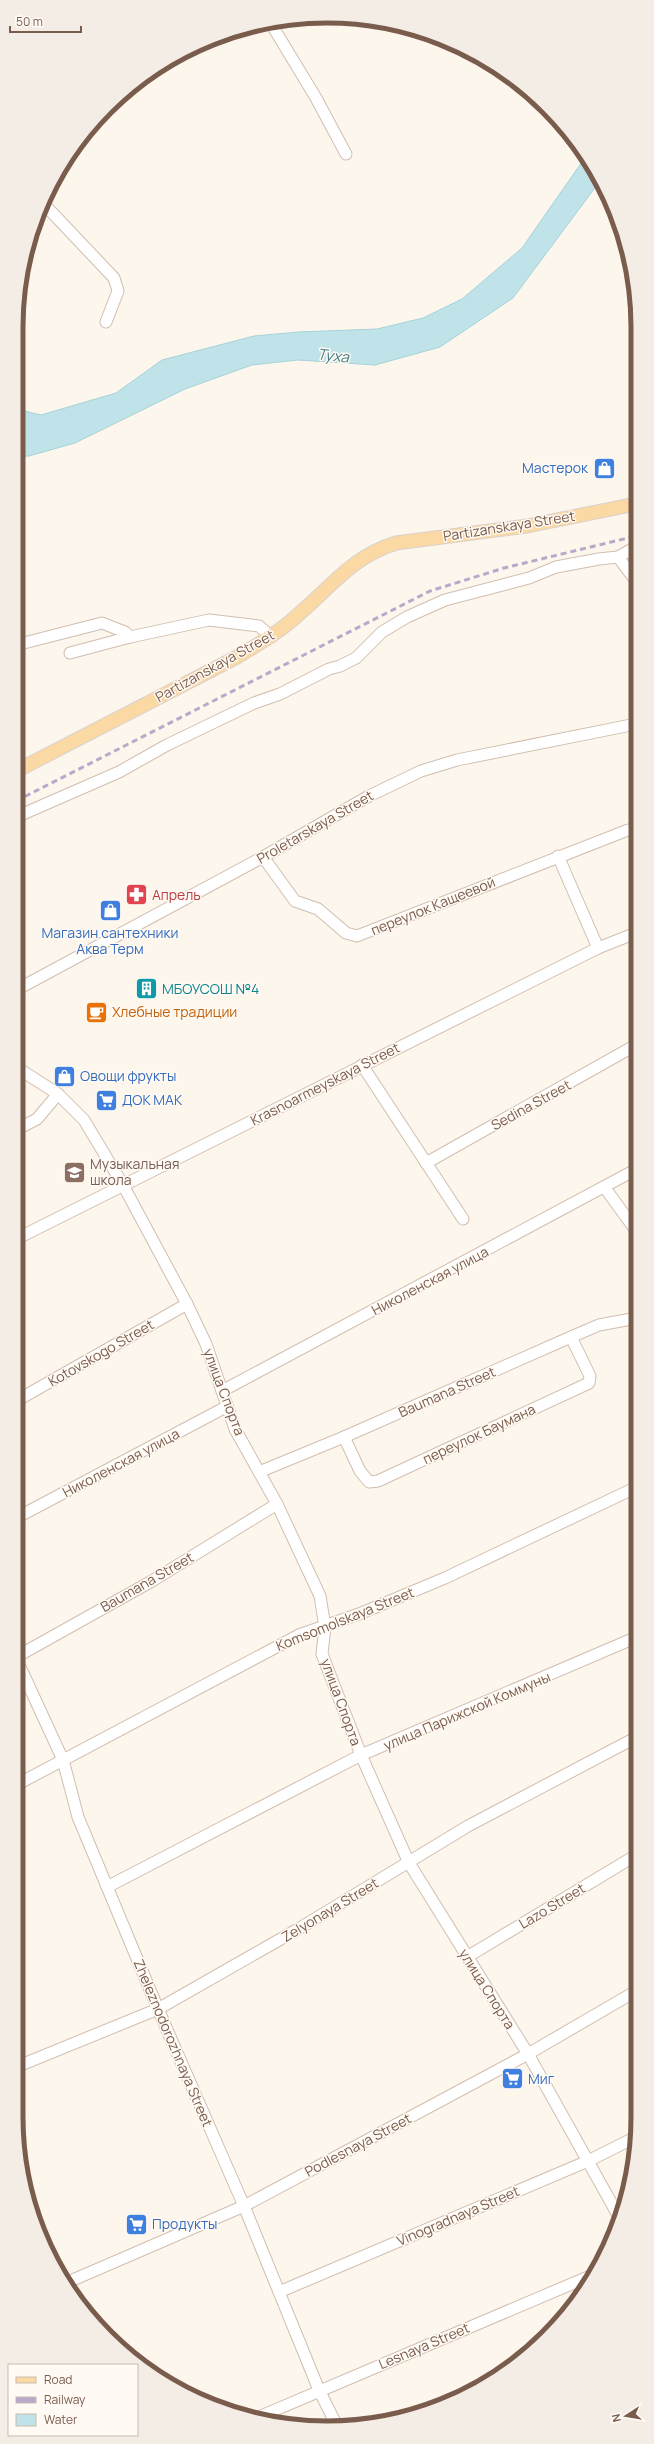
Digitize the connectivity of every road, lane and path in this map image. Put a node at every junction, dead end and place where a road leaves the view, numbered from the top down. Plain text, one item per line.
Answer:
1 (274, 28) edge
2 (346, 154) dead end
3 (47, 208) edge
4 (106, 322) dead end
5 (631, 505) edge
6 (631, 550) edge
7 (618, 557) junction
8 (631, 574) edge
9 (130, 637) junction
10 (271, 637) junction
11 (23, 644) edge
12 (70, 653) dead end
13 (631, 725) edge
14 (23, 767) edge
15 (23, 814) edge
16 (628, 830) dead end
17 (558, 856) junction
18 (263, 857) junction
19 (631, 935) edge
20 (598, 948) junction
21 (23, 986) edge
22 (631, 1048) edge
23 (362, 1065) junction
24 (23, 1072) edge
25 (58, 1094) junction
26 (23, 1126) edge
27 (426, 1163) junction
28 (631, 1173) edge
29 (123, 1185) junction
30 (605, 1188) junction
31 (463, 1219) dead end
32 (631, 1224) edge
33 (23, 1235) edge
34 (187, 1304) junction
35 (631, 1319) edge
36 (571, 1337) junction
37 (222, 1390) junction
38 (23, 1397) edge
39 (226, 1407) junction
40 (344, 1437) junction
41 (259, 1472) junction
42 (631, 1490) edge
43 (277, 1504) junction
44 (23, 1514) edge
45 (325, 1627) junction
46 (631, 1640) edge
47 (23, 1653) edge
48 (23, 1672) edge
49 (631, 1741) edge
50 (361, 1755) junction
51 (63, 1760) junction
52 (23, 1781) edge
53 (631, 1858) edge
54 (409, 1863) junction
55 (107, 1887) junction
56 (467, 1957) junction
57 (631, 1994) edge
58 (158, 2009) junction
59 (528, 2054) junction
60 (23, 2064) edge
61 (630, 2140) edge
62 (588, 2161) junction
63 (244, 2206) junction
64 (616, 2212) edge
65 (584, 2278) edge
66 (71, 2281) edge
67 (279, 2292) junction
68 (319, 2390) junction
69 (263, 2414) edge
70 (335, 2421) edge

1 - 2 street
3 - 4 street
5 - 10 main road, Partizanskaya Street
6 - 7 street
7 - 8 street
7 - 15 street
9 - 10 street
9 - 11 street
9 - 12 street
10 - 14 main road, Partizanskaya Street
13 - 18 street, Proletarskaya Street
16 - 17 street, переулок Кащеевой
17 - 18 street, переулок Кащеевой
17 - 20 street
18 - 21 street, Proletarskaya Street
19 - 20 street, Krasnoarmeyskaya Street
20 - 23 street, Krasnoarmeyskaya Street
22 - 27 street, Sedina Street
23 - 27 street
23 - 29 street, Krasnoarmeyskaya Street
24 - 25 street, улица Спорта
25 - 26 street
25 - 29 street, улица Спорта
27 - 31 street
28 - 30 street, Николенская улица
29 - 33 street, Krasnoarmeyskaya Street
29 - 34 street, улица Спорта
30 - 32 street
30 - 37 street, Николенская улица
34 - 37 street, улица Спорта
34 - 38 street, Kotovskogo Street
35 - 36 street, Baumana Street
36 - 40 street, Baumana Street
36 - 40 street, переулок Баумана
37 - 39 street, улица Спорта
39 - 41 street, улица Спорта
39 - 44 street, Николенская улица
40 - 41 street, Baumana Street
41 - 43 street, улица Спорта
42 - 45 street, Komsomolskaya Street
43 - 45 street, улица Спорта
43 - 47 street, Baumana Street
45 - 50 street, улица Спорта
45 - 51 street, Komsomolskaya Street
46 - 50 street, улица Парижской Коммуны
48 - 51 street, Zheleznodorozhnaya Street
49 - 54 street, Zelyonaya Street
50 - 54 street, улица Спорта
50 - 55 street, улица Парижской Коммуны
51 - 52 street, Komsomolskaya Street
51 - 55 street, Zheleznodorozhnaya Street
53 - 56 street, Lazo Street
54 - 56 street, улица Спорта
54 - 58 street, Zelyonaya Street
55 - 58 street, Zheleznodorozhnaya Street
56 - 59 street, улица Спорта
57 - 59 street, Podlesnaya Street
58 - 60 street, Zelyonaya Street
58 - 63 street, Zheleznodorozhnaya Street
59 - 62 street, улица Спорта
59 - 63 street, Podlesnaya Street
61 - 62 street, Vinogradnaya Street
62 - 64 street, улица Спорта
62 - 67 street, Vinogradnaya Street
63 - 66 street, Podlesnaya Street
63 - 67 street, Zheleznodorozhnaya Street
65 - 68 street, Lesnaya Street
67 - 68 street, Zheleznodorozhnaya Street
68 - 69 street, Lesnaya Street
68 - 70 street, Zheleznodorozhnaya Street

